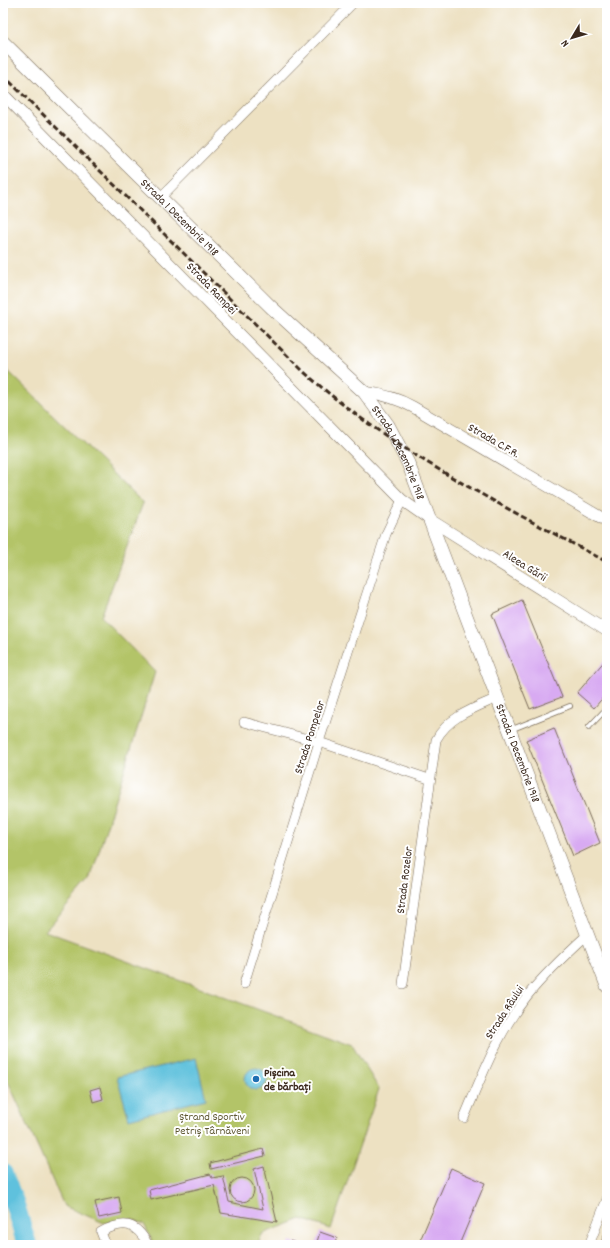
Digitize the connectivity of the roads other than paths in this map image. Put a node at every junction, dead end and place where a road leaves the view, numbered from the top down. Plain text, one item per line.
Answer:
1 (353, 3) edge
2 (3, 42) edge
3 (3, 94) edge
4 (160, 197) junction
5 (364, 392) junction
6 (402, 500) junction
7 (429, 519) junction
8 (607, 521) edge
9 (607, 631) edge
10 (496, 698) junction
11 (570, 706) dead end
12 (607, 708) edge
13 (244, 722) dead end
14 (589, 727) dead end
15 (509, 730) junction
16 (319, 742) junction
17 (429, 779) junction
18 (587, 935) junction
19 (244, 984) dead end
20 (403, 984) dead end
21 (607, 986) edge
22 (464, 1118) dead end
23 (607, 1199) edge
24 (106, 1245) edge
25 (148, 1245) edge
26 (589, 1245) edge

1 - 4 street
2 - 4 main road, Strada 1 Decembrie 1918
3 - 6 street, Strada Rampei
4 - 5 main road, Strada 1 Decembrie 1918
5 - 7 main road, Strada 1 Decembrie 1918
5 - 8 street, Strada C.F.R.
6 - 7 street, Strada Rampei
6 - 16 street, Strada Pompelor
7 - 9 street, Aleea Gării
7 - 10 main road, Strada 1 Decembrie 1918
10 - 15 main road, Strada 1 Decembrie 1918
10 - 17 street, Strada Rozelor
11 - 15 lane
12 - 14 lane
13 - 16 street
15 - 18 main road, Strada 1 Decembrie 1918
16 - 17 street
16 - 19 street, Strada Pompelor
17 - 20 street, Strada Rozelor
18 - 21 main road, Strada 1 Decembrie 1918
18 - 22 street, Strada Râului
23 - 26 street
24 - 25 street

